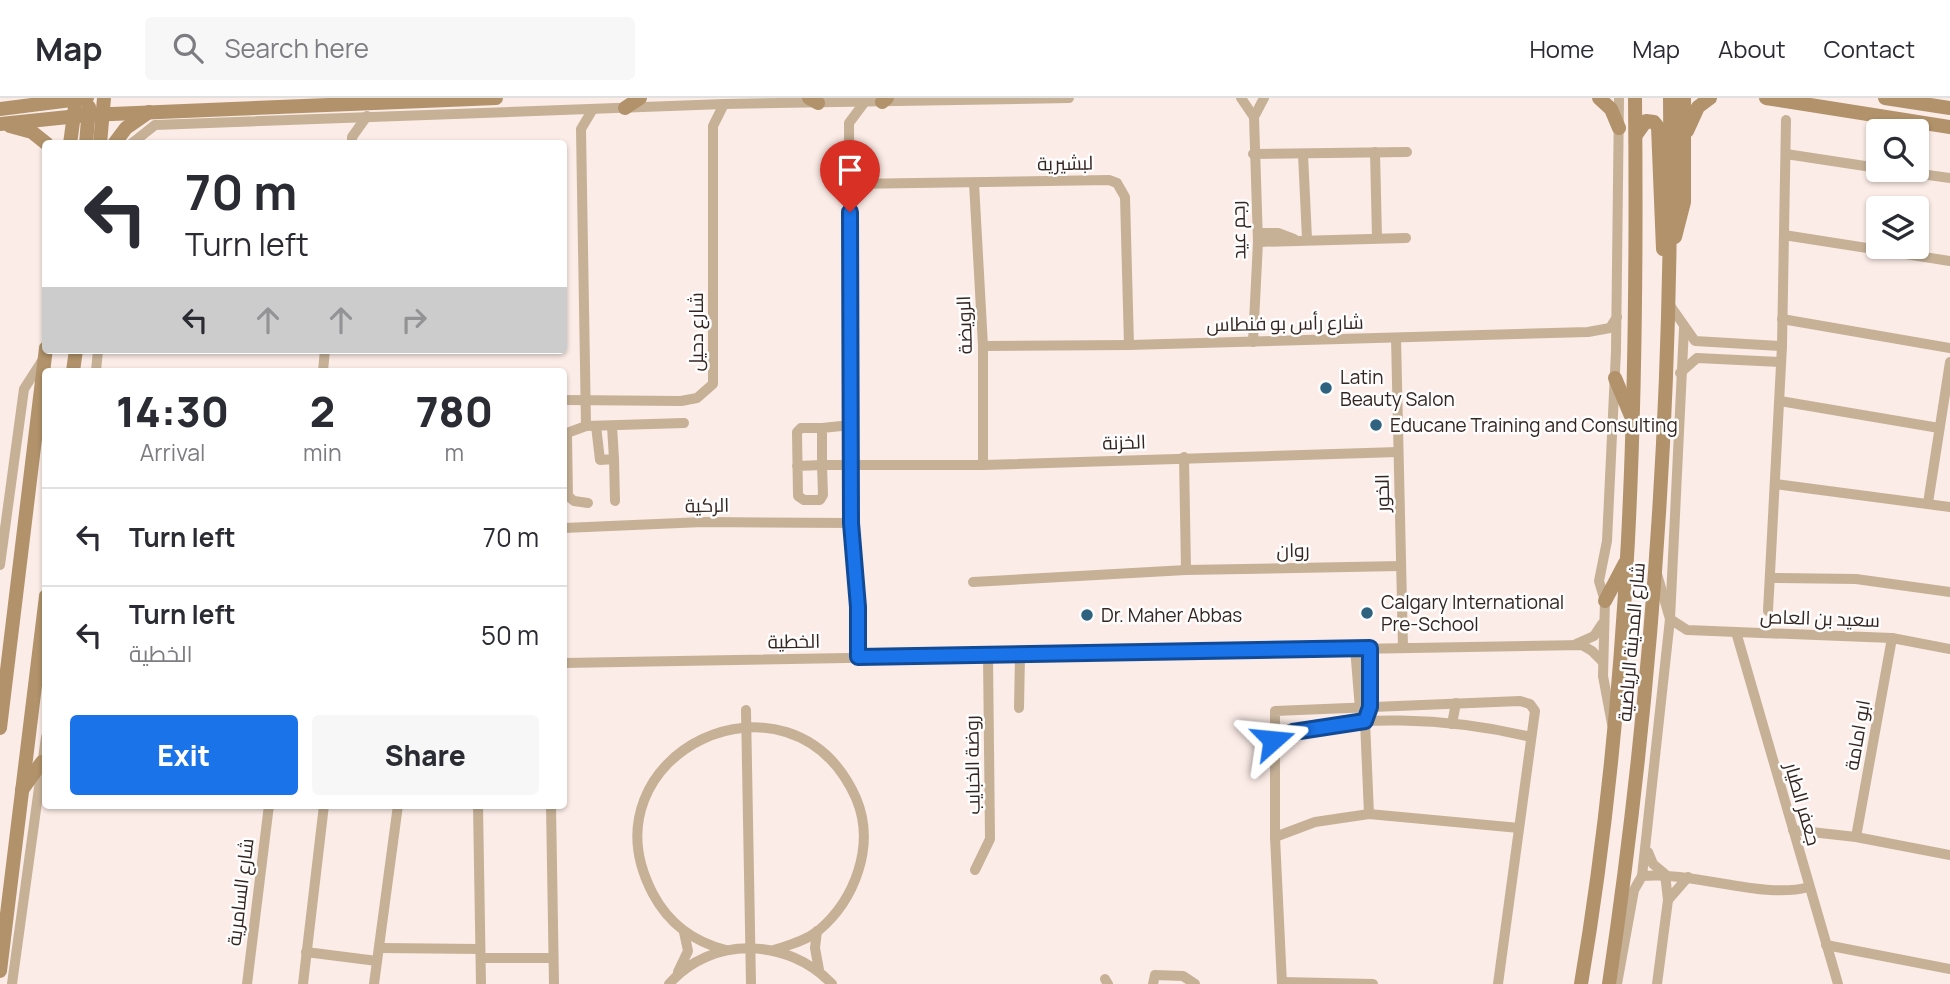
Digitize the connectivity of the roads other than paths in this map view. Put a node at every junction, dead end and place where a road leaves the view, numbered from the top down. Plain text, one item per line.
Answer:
1 (76, 98) edge
2 (89, 98) edge
3 (96, 98) edge
4 (104, 98) edge
5 (496, 98) edge
6 (640, 98) edge
7 (1069, 98) edge
8 (1241, 98) edge
9 (1264, 98) edge
10 (1599, 98) edge
11 (1619, 98) edge
12 (1635, 98) edge
13 (1641, 98) edge
14 (1670, 98) edge
15 (1684, 98) edge
16 (1710, 98) edge
17 (1766, 98) edge
18 (1885, 98) edge
19 (885, 100) edge
20 (819, 102) edge
21 (864, 103) junction
22 (724, 104) junction
23 (696, 106) junction
24 (292, 107) junction
25 (593, 108) junction
26 (625, 108) junction
27 (1950, 108) edge
28 (0, 109) edge
29 (565, 111) junction
30 (149, 112) junction
31 (88, 115) junction
32 (367, 116) junction
33 (1636, 116) junction
34 (1254, 117) junction
35 (309, 118) junction
36 (339, 118) junction
37 (1786, 120) dead end
38 (849, 123) junction
39 (1, 124) edge
40 (713, 125) junction
41 (1950, 127) edge
42 (1619, 128) junction
43 (581, 129) junction
44 (1636, 135) junction
45 (1684, 139) junction
46 (42, 140) edge
47 (72, 140) edge
48 (86, 140) edge
49 (98, 140) edge
50 (117, 140) edge
51 (136, 140) edge
52 (352, 140) edge
53 (1375, 152) junction
54 (1407, 152) dead end
55 (1253, 154) junction
56 (1303, 154) junction
57 (1786, 154) junction
58 (1866, 166) edge
59 (1929, 175) edge
60 (1950, 178) edge
61 (974, 183) junction
62 (849, 184) junction
63 (1784, 235) junction
64 (1258, 237) junction
65 (1406, 238) dead end
66 (1307, 239) junction
67 (1377, 239) junction
68 (1669, 255) junction
69 (1950, 261) edge
70 (1668, 278) junction
71 (1667, 301) junction
72 (1618, 316) junction
73 (1782, 319) junction
74 (1684, 328) junction
75 (1588, 332) junction
76 (1396, 338) junction
77 (1253, 342) junction
78 (1129, 345) junction
79 (983, 346) junction
80 (1782, 346) junction
81 (1950, 348) edge
82 (1616, 351) junction
83 (44, 354) edge
84 (1781, 362) junction
85 (1950, 362) edge
86 (1680, 373) junction
87 (42, 378) edge
88 (1615, 378) junction
89 (567, 400) edge
90 (584, 400) junction
91 (1780, 401) junction
92 (1634, 421) junction
93 (684, 423) dead end
94 (851, 425) junction
95 (591, 426) junction
96 (612, 426) junction
97 (822, 428) junction
98 (1939, 428) junction
99 (1398, 452) junction
100 (1184, 457) junction
101 (614, 459) junction
102 (822, 465) junction
103 (983, 465) junction
104 (797, 466) junction
105 (852, 467) junction
106 (1775, 484) junction
107 (615, 500) dead end
108 (588, 503) dead end
109 (1928, 503) junction
110 (1950, 507) edge
111 (851, 523) junction
112 (567, 528) edge
113 (1629, 556) junction
114 (0, 565) edge
115 (1401, 566) junction
116 (1186, 570) junction
117 (1657, 573) junction
118 (1770, 578) junction
119 (973, 582) dead end
120 (1950, 592) edge
121 (1605, 601) junction
122 (1768, 611) dead end
123 (1670, 619) junction
124 (1604, 622) junction
125 (42, 627) edge
126 (1687, 630) junction
127 (1736, 632) junction
128 (1892, 638) junction
129 (1572, 645) junction
130 (1355, 648) junction
131 (1370, 648) junction
132 (1403, 648) junction
133 (1950, 649) edge
134 (1666, 653) junction
135 (988, 655) junction
136 (1020, 655) junction
137 (858, 657) junction
138 (1602, 662) junction
139 (567, 663) edge
140 (1456, 703) junction
141 (1019, 708) dead end
142 (1365, 708) junction
143 (746, 710) dead end
144 (1365, 721) junction
145 (1452, 724) junction
146 (747, 727) junction
147 (0, 728) edge
148 (1615, 736) junction
149 (1531, 737) junction
150 (1273, 740) junction
151 (42, 752) edge
152 (42, 763) edge
153 (21, 791) junction
154 (268, 809) edge
155 (324, 809) edge
156 (398, 809) edge
157 (478, 809) edge
158 (551, 809) edge
159 (1369, 814) junction
160 (1520, 828) junction
161 (1793, 830) junction
162 (1275, 837) junction
163 (1856, 837) junction
164 (1647, 848) junction
165 (1950, 855) edge
166 (975, 870) dead end
167 (1665, 874) junction
168 (1642, 876) junction
169 (1688, 877) junction
170 (1809, 887) junction
171 (1668, 900) junction
172 (817, 931) junction
173 (684, 932) junction
174 (1826, 946) junction
175 (381, 948) junction
176 (749, 948) junction
177 (726, 950) junction
178 (774, 950) junction
179 (306, 952) junction
180 (480, 954) junction
181 (553, 958) junction
182 (377, 961) junction
183 (819, 970) junction
184 (1950, 970) edge
185 (0, 971) edge
186 (672, 980) edge
187 (1282, 983) edge
188 (1582, 983) edge
189 (12, 984) edge
190 (247, 984) edge
191 (303, 984) edge
192 (374, 984) edge
193 (481, 984) edge
194 (554, 984) edge
195 (751, 984) edge
196 (832, 984) edge
197 (1153, 984) edge
198 (1195, 984) edge
199 (1373, 984) edge
200 (1498, 984) edge
201 (1609, 984) edge
202 (1617, 984) edge
203 (1657, 984) edge
204 (1838, 984) edge

1 - 2 main road
1 - 28 main road
1 - 31 main road
2 - 3 main road
2 - 31 main road
2 - 31 main road
4 - 31 main road
5 - 24 main road
6 - 26 main road
7 - 19 street
8 - 34 street
9 - 34 street, رجم عيد
10 - 42 main road
11 - 42 street, شارع المدينة الرياضية
12 - 33 main road, شارع المدينة الرياضية
13 - 33 main road
14 - 68 main road, شارع المدينة الرياضية
15 - 45 main road
16 - 45 main road
17 - 41 main road
18 - 27 main road
19 - 21 street
20 - 21 street
20 - 22 street
20 - 38 street
21 - 38 street
22 - 23 street
22 - 40 street, شارع دحيل
23 - 26 street
23 - 40 street
24 - 30 main road
24 - 35 main road
25 - 26 street
25 - 29 street
25 - 43 street
29 - 32 street
29 - 43 street
30 - 31 main road
30 - 50 main road
31 - 39 main road
31 - 47 main road
31 - 48 main road
31 - 49 main road
32 - 36 street
32 - 52 street
33 - 44 main road, شارع المدينة الرياضية
34 - 55 street, رجم عيد
35 - 36 street
35 - 51 street
36 - 52 street
37 - 57 street
38 - 62 street
39 - 46 main road
40 - 90 street, شارع دحيل
42 - 72 street, شارع المدينة الرياضية
43 - 90 street
44 - 70 main road
44 - 92 main road, شارع المدينة الرياضية
45 - 68 main road
53 - 54 street
53 - 56 street
53 - 67 street
55 - 56 street
55 - 64 street, رجم عيد
56 - 66 street
57 - 58 street
57 - 63 street
59 - 60 street
61 - 62 street, لبشيرية
61 - 78 street, لبشيرية
61 - 79 street, الرويضة
62 - 94 street
63 - 69 street
63 - 73 street
64 - 66 street
64 - 77 street, رجم عيد
65 - 67 street
66 - 67 street
68 - 70 main road, شارع المدينة الرياضية
70 - 71 main road, شارع المدينة الرياضية
71 - 74 street
71 - 117 main road, شارع المدينة الرياضية
72 - 75 street, شارع رأس بو فنطاس
72 - 82 street, شارع المدينة الرياضية
73 - 80 street
73 - 81 street
74 - 80 street
74 - 86 street, شارع المدينة الرياضية
75 - 76 street, شارع رأس بو فنطاس
75 - 82 street
76 - 77 street, شارع رأس بو فنطاس
76 - 99 street, الخور
77 - 78 street, شارع رأس بو فنطاس
78 - 79 street, شارع رأس بو فنطاس
79 - 103 street, الرويضة
80 - 84 street
82 - 88 street, شارع المدينة الرياضية
83 - 114 street
84 - 86 street
84 - 91 street
85 - 98 street
86 - 123 street, شارع المدينة الرياضية
87 - 147 main road
88 - 92 main road
88 - 121 street, شارع المدينة الرياضية
89 - 90 street, شارع دحيل
90 - 95 street
91 - 98 street
91 - 106 street
92 - 113 main road, شارع المدينة الرياضية
93 - 96 street
94 - 97 street
94 - 105 street
95 - 96 street
95 - 101 street
95 - 108 street
96 - 101 street
97 - 102 street
97 - 104 street
98 - 109 street
99 - 100 street, الخزنة
99 - 115 street, الخور
100 - 103 street, الخزنة
100 - 116 street
101 - 107 street
102 - 104 street, الخزنة
102 - 104 street
102 - 105 street, الخزنة
103 - 105 street, الخزنة
105 - 111 street
106 - 109 street
106 - 118 street
109 - 110 street
111 - 112 street, الركية
111 - 137 street
113 - 121 main road
113 - 148 main road, شارع المدينة الرياضية
115 - 116 street, روان
115 - 132 street, الخور
116 - 119 street, روان
117 - 123 street
117 - 201 main road, شارع المدينة الرياضية
118 - 120 street
118 - 122 street
121 - 124 street, شارع المدينة الرياضية
123 - 126 street
123 - 134 street, شارع المدينة الرياضية
124 - 129 street
124 - 138 street, شارع المدينة الرياضية
125 - 153 main road
126 - 127 street, سعيد بن العاص
126 - 134 street
127 - 128 street, سعيد بن العاص
127 - 161 street, جعفر الطيار
128 - 133 street, سعيد بن العاص
128 - 163 street, ابو امامة
129 - 132 street, الخطية
129 - 138 street, الخطية
130 - 131 street, الخطية
130 - 136 street, الخطية
130 - 142 street
131 - 132 street, الخطية
131 - 142 street
134 - 164 street, شارع المدينة الرياضية
135 - 136 street, الخطية
135 - 137 street, الخطية
135 - 166 street, روضة الخبايب
136 - 141 street
137 - 139 street, الخطية
138 - 148 street, شارع المدينة الرياضية
140 - 142 street
140 - 145 street
140 - 149 street
142 - 144 street
142 - 150 street
143 - 146 street
144 - 145 street
144 - 150 street
144 - 159 street
145 - 149 street
146 - 172 street
146 - 173 street
146 - 176 street
148 - 188 main road, شارع المدينة الرياضية
149 - 160 street
150 - 162 street
151 - 153 main road
152 - 189 street
153 - 185 main road
154 - 190 street, شارع السامرية
155 - 179 street
156 - 175 street
157 - 180 street
158 - 181 street
159 - 160 street
159 - 162 street
160 - 200 street
161 - 163 street
161 - 170 street, جعفر الطيار
162 - 187 street
163 - 165 street
164 - 167 street
164 - 168 street, شارع المدينة الرياضية
167 - 168 street
167 - 169 street
167 - 171 street
168 - 202 street, شارع المدينة الرياضية
169 - 170 street
169 - 171 street
170 - 174 street, جعفر الطيار
171 - 203 street
172 - 178 street
172 - 183 street
173 - 177 street
173 - 186 street
174 - 184 street
174 - 204 street, جعفر الطيار
175 - 180 street
175 - 182 street
176 - 177 street
176 - 178 street
176 - 195 street
177 - 186 street
178 - 183 street
179 - 182 street
179 - 191 street
180 - 181 street
180 - 193 street
181 - 194 street
182 - 192 street
183 - 196 street
187 - 199 street
197 - 198 street

